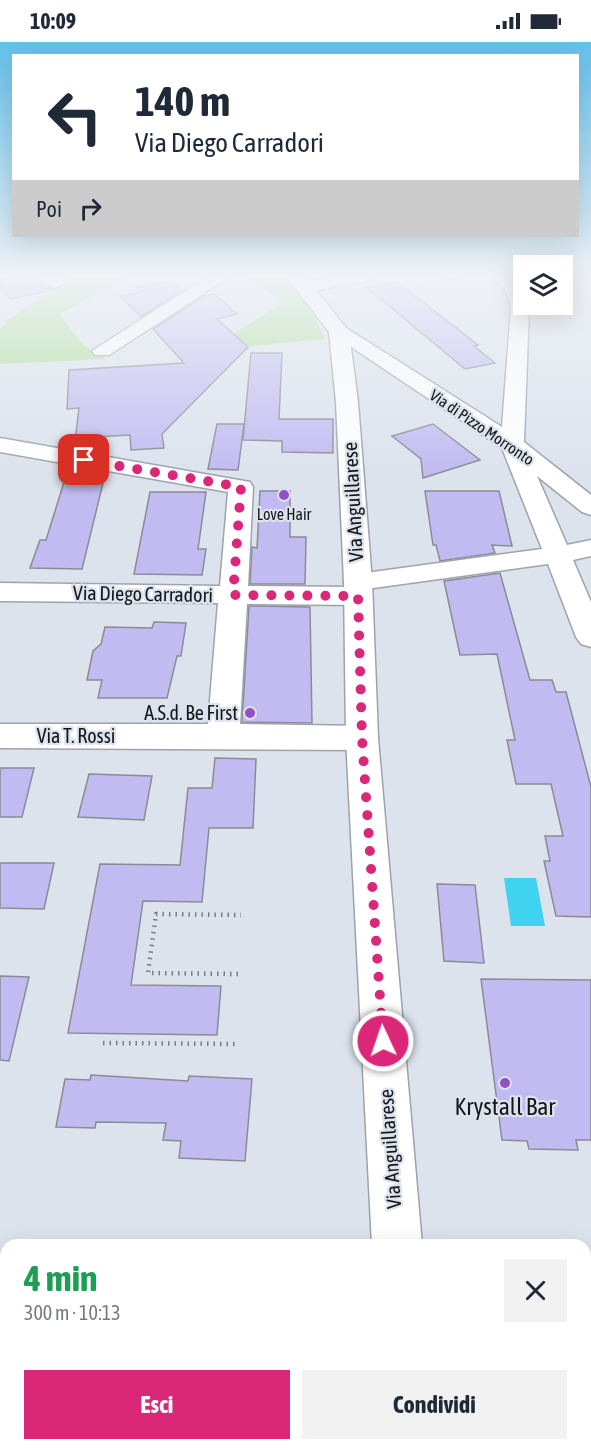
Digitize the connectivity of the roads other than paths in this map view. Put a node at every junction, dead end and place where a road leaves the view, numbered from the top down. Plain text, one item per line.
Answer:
1 (115, 343) edge
2 (340, 343) edge
3 (356, 343) edge
4 (518, 343) edge
5 (102, 351) dead end
6 (512, 444) junction
7 (0, 445) edge
8 (591, 507) edge
9 (591, 548) edge
10 (557, 555) junction
11 (358, 589) junction
12 (0, 592) edge
13 (233, 595) junction
14 (591, 637) edge
15 (0, 736) edge
16 (223, 736) junction
17 (362, 738) junction
18 (397, 1239) edge

1 - 5 street
2 - 11 street, Via Anguillarese
3 - 6 street, Via di Pizzo Morronto
4 - 6 street
6 - 8 street, Via di Pizzo Morronto
6 - 10 street
7 - 13 street
9 - 10 street, Via Diego Carradori
10 - 11 street, Via Diego Carradori
10 - 14 street
11 - 13 street, Via Diego Carradori
11 - 17 street, Via Anguillarese
12 - 13 street, Via Diego Carradori
13 - 16 street
15 - 16 street, Via T. Rossi
16 - 17 street, Via T. Rossi
17 - 18 street, Via Anguillarese

